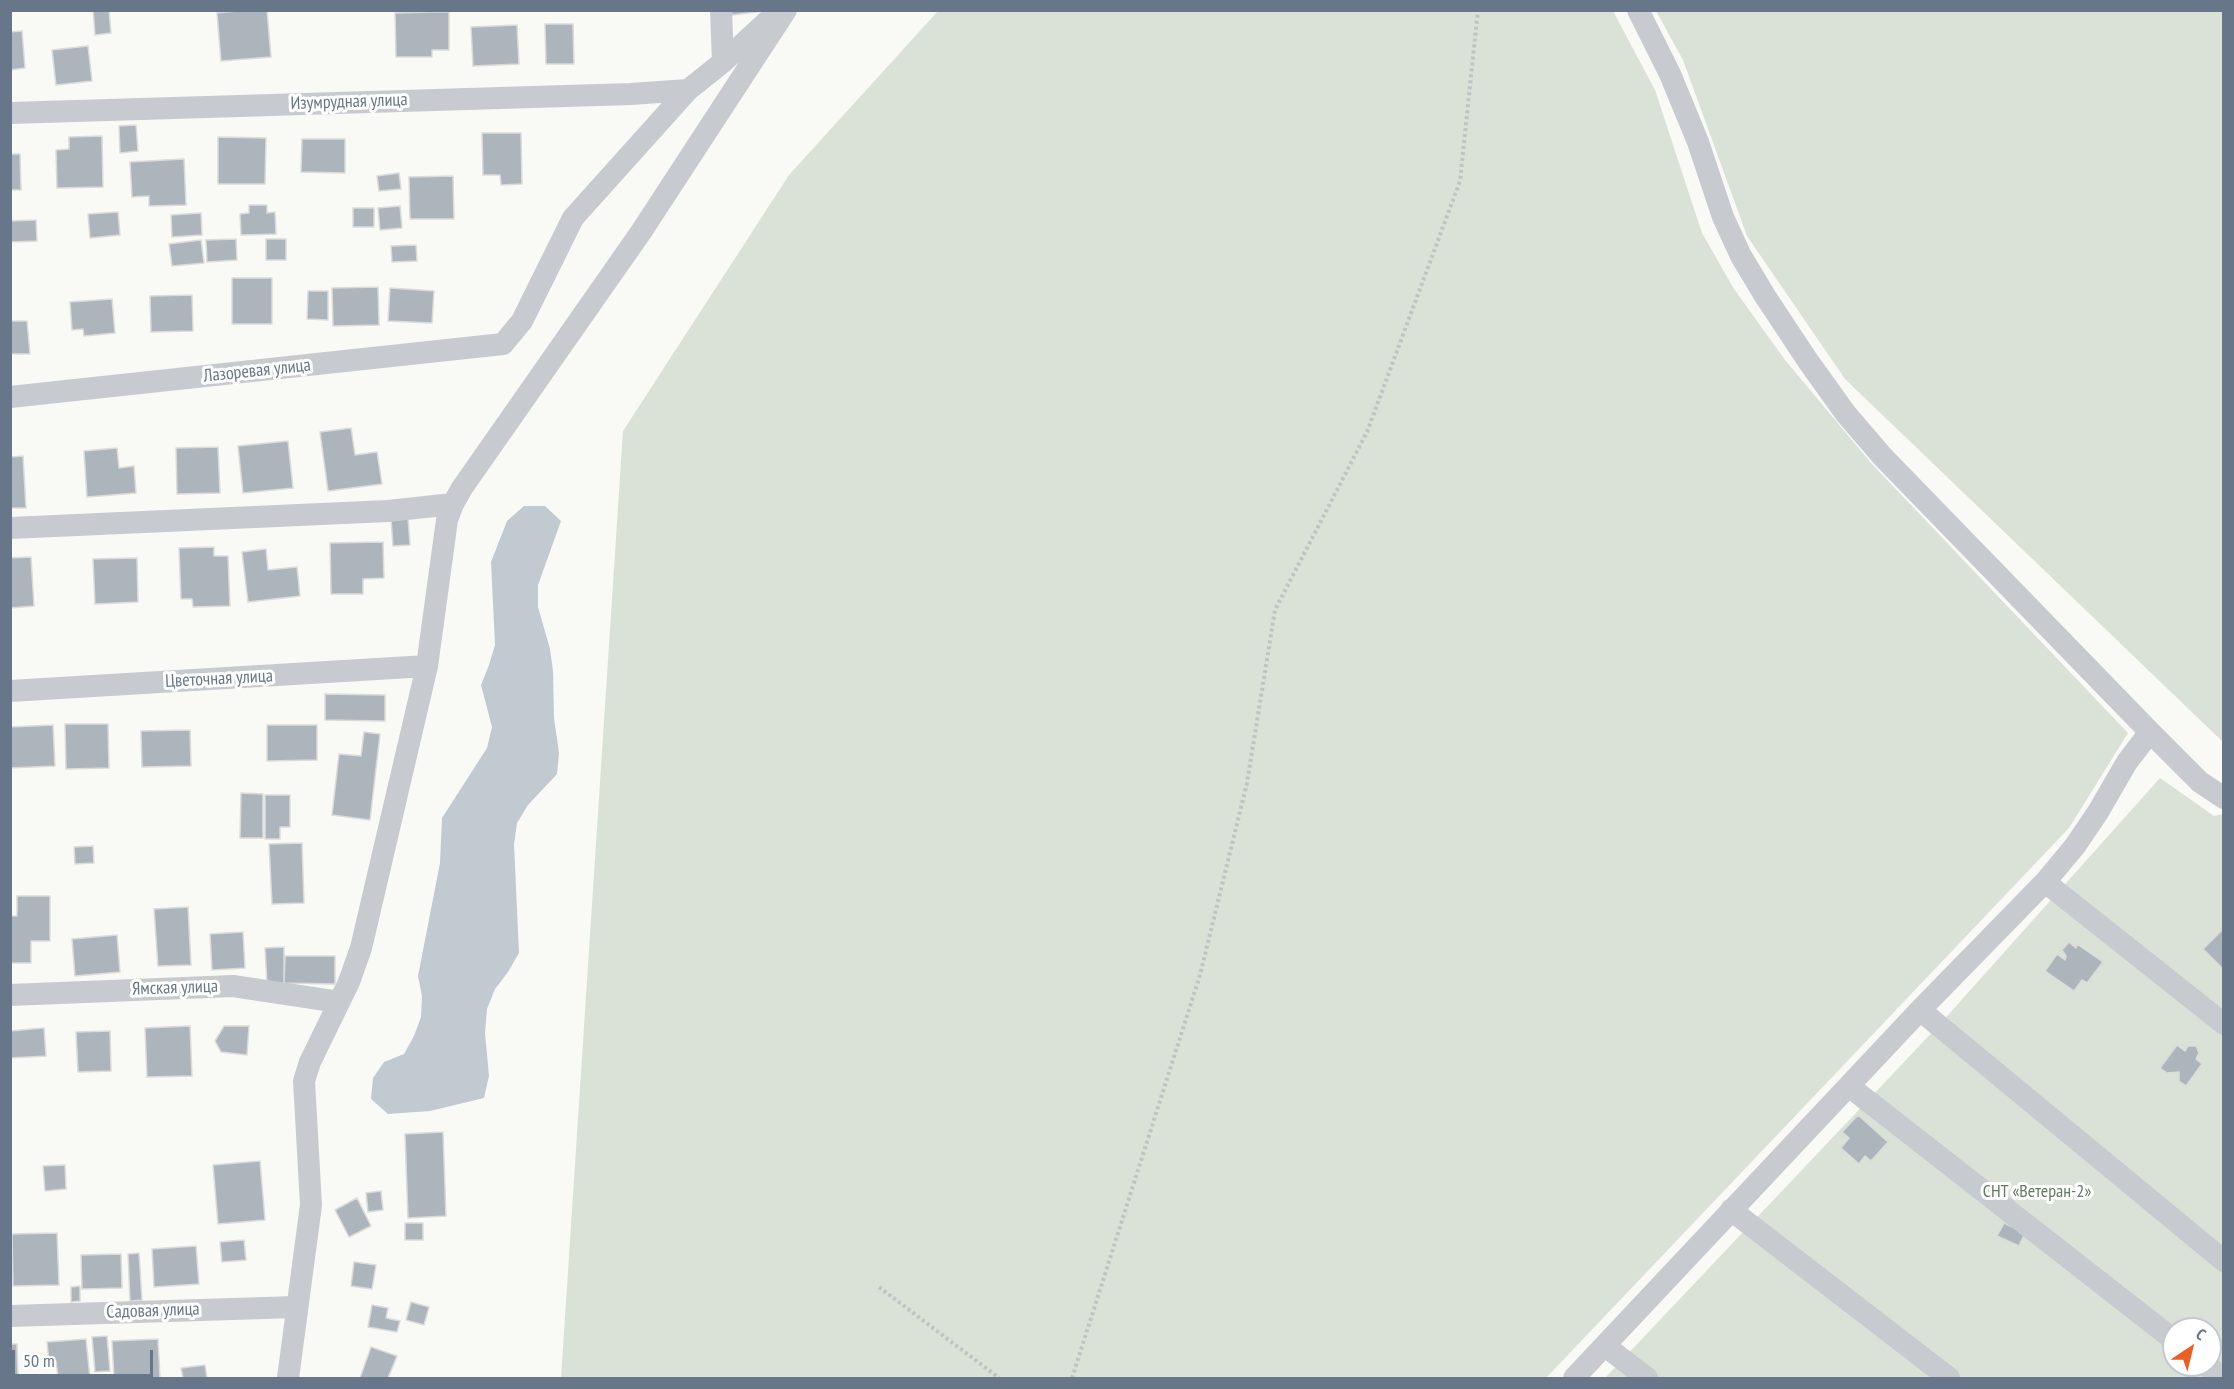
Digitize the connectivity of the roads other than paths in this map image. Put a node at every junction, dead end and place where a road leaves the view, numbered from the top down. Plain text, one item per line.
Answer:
1 (721, 10) edge
2 (778, 10) edge
3 (786, 10) edge
4 (1638, 10) edge
5 (723, 62) junction
6 (688, 90) junction
7 (10, 113) edge
8 (10, 397) edge
9 (453, 504) junction
10 (10, 528) edge
11 (427, 666) junction
12 (10, 691) edge
13 (2150, 732) junction
14 (2223, 798) edge
15 (2045, 882) junction
16 (10, 995) edge
17 (339, 1002) junction
18 (1920, 1010) junction
19 (2223, 1024) edge
20 (1850, 1087) junction
21 (1731, 1210) junction
22 (2223, 1261) edge
23 (296, 1306) junction
24 (10, 1316) edge
25 (2162, 1331) edge
26 (1605, 1346) junction
27 (288, 1378) edge
28 (1574, 1378) edge
29 (1647, 1378) edge
30 (1949, 1378) edge

1 - 5 street
2 - 5 street
3 - 9 street
4 - 13 street
5 - 6 street
6 - 7 street, Изумрудная улица
6 - 8 street, Лазоревая улица
9 - 10 street
9 - 11 street
11 - 12 street, Цветочная улица
11 - 17 street
13 - 14 street
13 - 15 street
15 - 18 street
15 - 19 street
16 - 17 street, Ямская улица
17 - 23 street
18 - 20 street
18 - 22 street
20 - 21 street
20 - 25 street
21 - 26 street
21 - 30 street
23 - 24 street, Садовая улица
23 - 27 street
26 - 28 street
26 - 29 street

